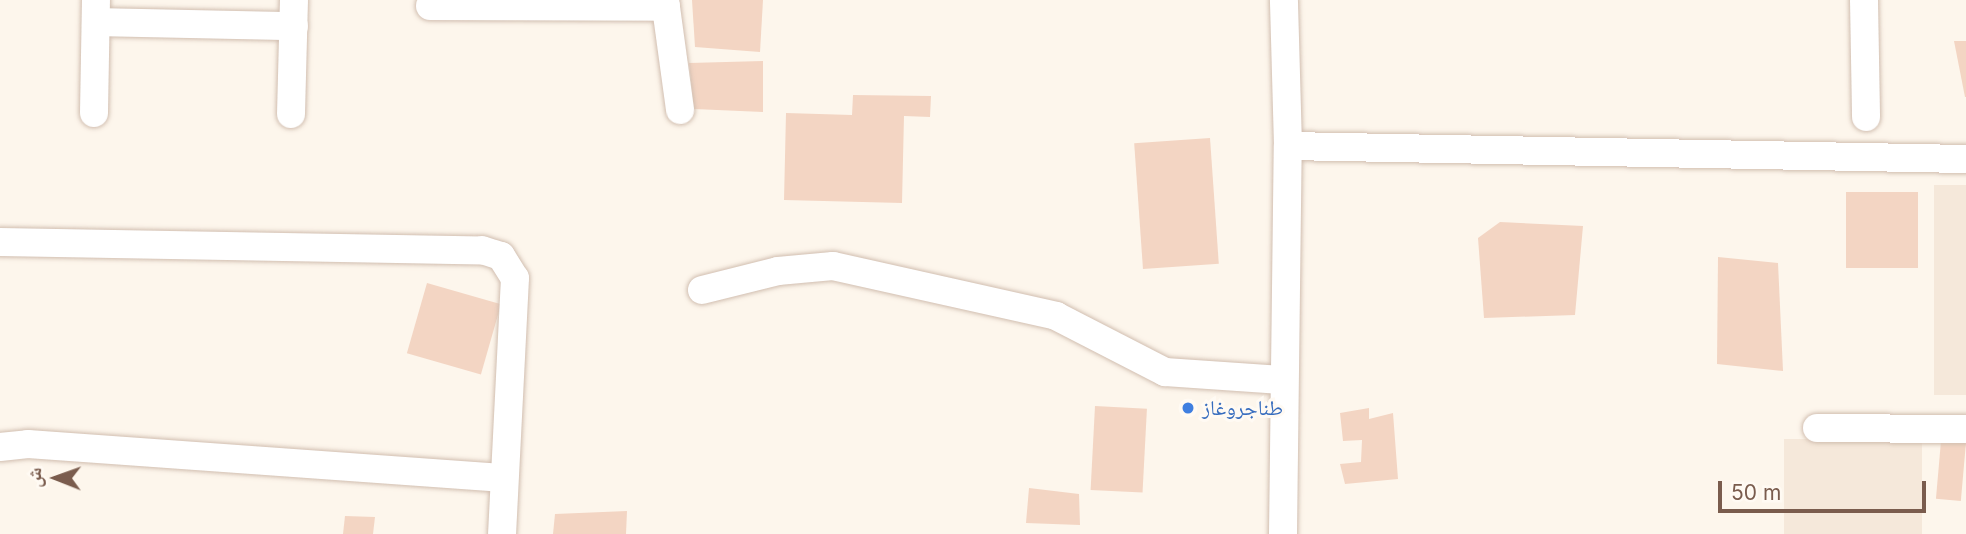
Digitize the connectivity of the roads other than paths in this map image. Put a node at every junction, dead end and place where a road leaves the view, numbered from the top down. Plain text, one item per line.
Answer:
1 (1284, 0) edge
2 (1864, 0) edge
3 (665, 4) edge
4 (430, 6) dead end
5 (96, 11) edge
6 (294, 13) edge
7 (680, 110) dead end
8 (94, 113) dead end
9 (291, 114) dead end
10 (1866, 117) dead end
11 (1288, 146) junction
12 (1966, 159) edge
13 (0, 242) edge
14 (702, 290) dead end
15 (1282, 380) junction
16 (1817, 428) dead end
17 (1966, 429) edge
18 (0, 447) edge
19 (503, 478) junction
20 (502, 534) edge
21 (1283, 534) edge

1 - 11 street
2 - 10 street
3 - 4 street
3 - 7 street
5 - 6 street
5 - 8 street
6 - 9 street
11 - 12 street
11 - 15 street
13 - 19 street
14 - 15 street
15 - 21 street
16 - 17 street
18 - 19 street
19 - 20 street

